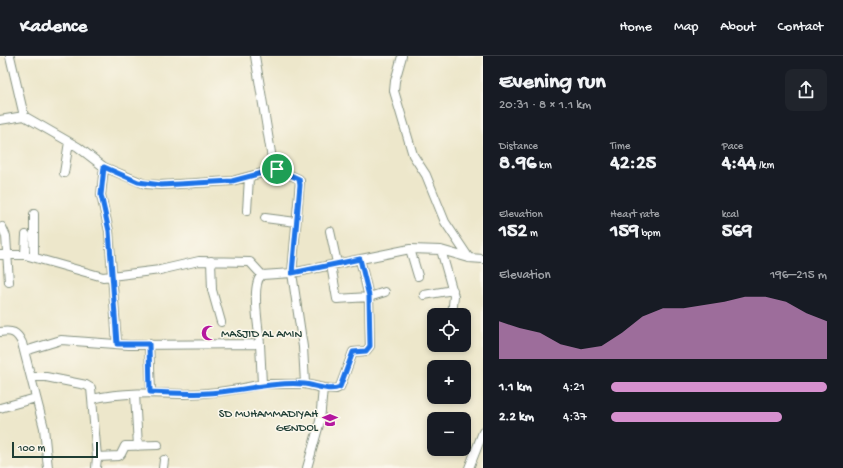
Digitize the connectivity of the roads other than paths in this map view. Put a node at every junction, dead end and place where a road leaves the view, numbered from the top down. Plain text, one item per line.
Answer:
1 (10, 56) edge
2 (255, 56) edge
3 (402, 56) edge
4 (24, 116) junction
5 (0, 120) edge
6 (69, 142) junction
7 (104, 167) junction
8 (277, 169) junction
9 (64, 173) dead end
10 (249, 177) junction
11 (247, 211) dead end
12 (34, 214) dead end
13 (265, 218) dead end
14 (296, 222) junction
15 (2, 227) dead end
16 (330, 231) dead end
17 (26, 235) dead end
18 (410, 250) junction
19 (441, 250) junction
20 (3, 255) edge
21 (25, 255) junction
22 (34, 257) junction
23 (469, 258) junction
24 (360, 259) junction
25 (483, 259) edge
26 (211, 261) junction
27 (334, 264) junction
28 (292, 273) junction
29 (262, 275) junction
30 (418, 276) dead end
31 (112, 277) junction
32 (8, 282) dead end
33 (453, 290) junction
34 (385, 292) dead end
35 (424, 295) dead end
36 (369, 296) junction
37 (453, 308) edge
38 (221, 322) dead end
39 (0, 332) edge
40 (117, 344) junction
41 (149, 344) junction
42 (260, 344) junction
43 (25, 351) junction
44 (31, 377) junction
45 (262, 384) junction
46 (305, 384) junction
47 (323, 388) junction
48 (150, 392) junction
49 (135, 394) junction
50 (36, 398) junction
51 (92, 399) junction
52 (0, 408) edge
53 (483, 432) edge
54 (158, 445) dead end
55 (138, 446) junction
56 (97, 457) junction
57 (48, 468) edge
58 (96, 468) edge
59 (307, 468) edge
60 (469, 468) edge

1 - 4 street
2 - 8 street
3 - 23 street
4 - 5 street
4 - 6 street
6 - 7 street
6 - 9 street
7 - 10 street
7 - 31 street
8 - 10 street
8 - 14 street
10 - 11 street
12 - 22 street
13 - 14 street
14 - 28 street
15 - 20 street
16 - 27 street
17 - 21 street
18 - 19 street
18 - 24 street
18 - 30 street
19 - 23 street
19 - 33 street
20 - 21 street
20 - 32 street
21 - 22 street
22 - 31 street
23 - 25 street
24 - 27 street
24 - 36 street
26 - 29 street
26 - 31 street
26 - 38 street
27 - 28 street
27 - 36 street
28 - 29 street
28 - 46 street
29 - 42 street
31 - 40 street
33 - 35 street
33 - 37 street
34 - 36 street
36 - 47 street
39 - 43 street
40 - 41 street
40 - 43 street
41 - 42 street
41 - 48 street
42 - 45 street
43 - 44 street
44 - 50 street
44 - 51 street
45 - 46 street
45 - 48 street
46 - 47 street
47 - 59 street
48 - 49 street
49 - 51 street
49 - 55 street
50 - 52 street
50 - 57 street
51 - 56 street
53 - 60 street
54 - 55 street
55 - 56 street
56 - 58 street

